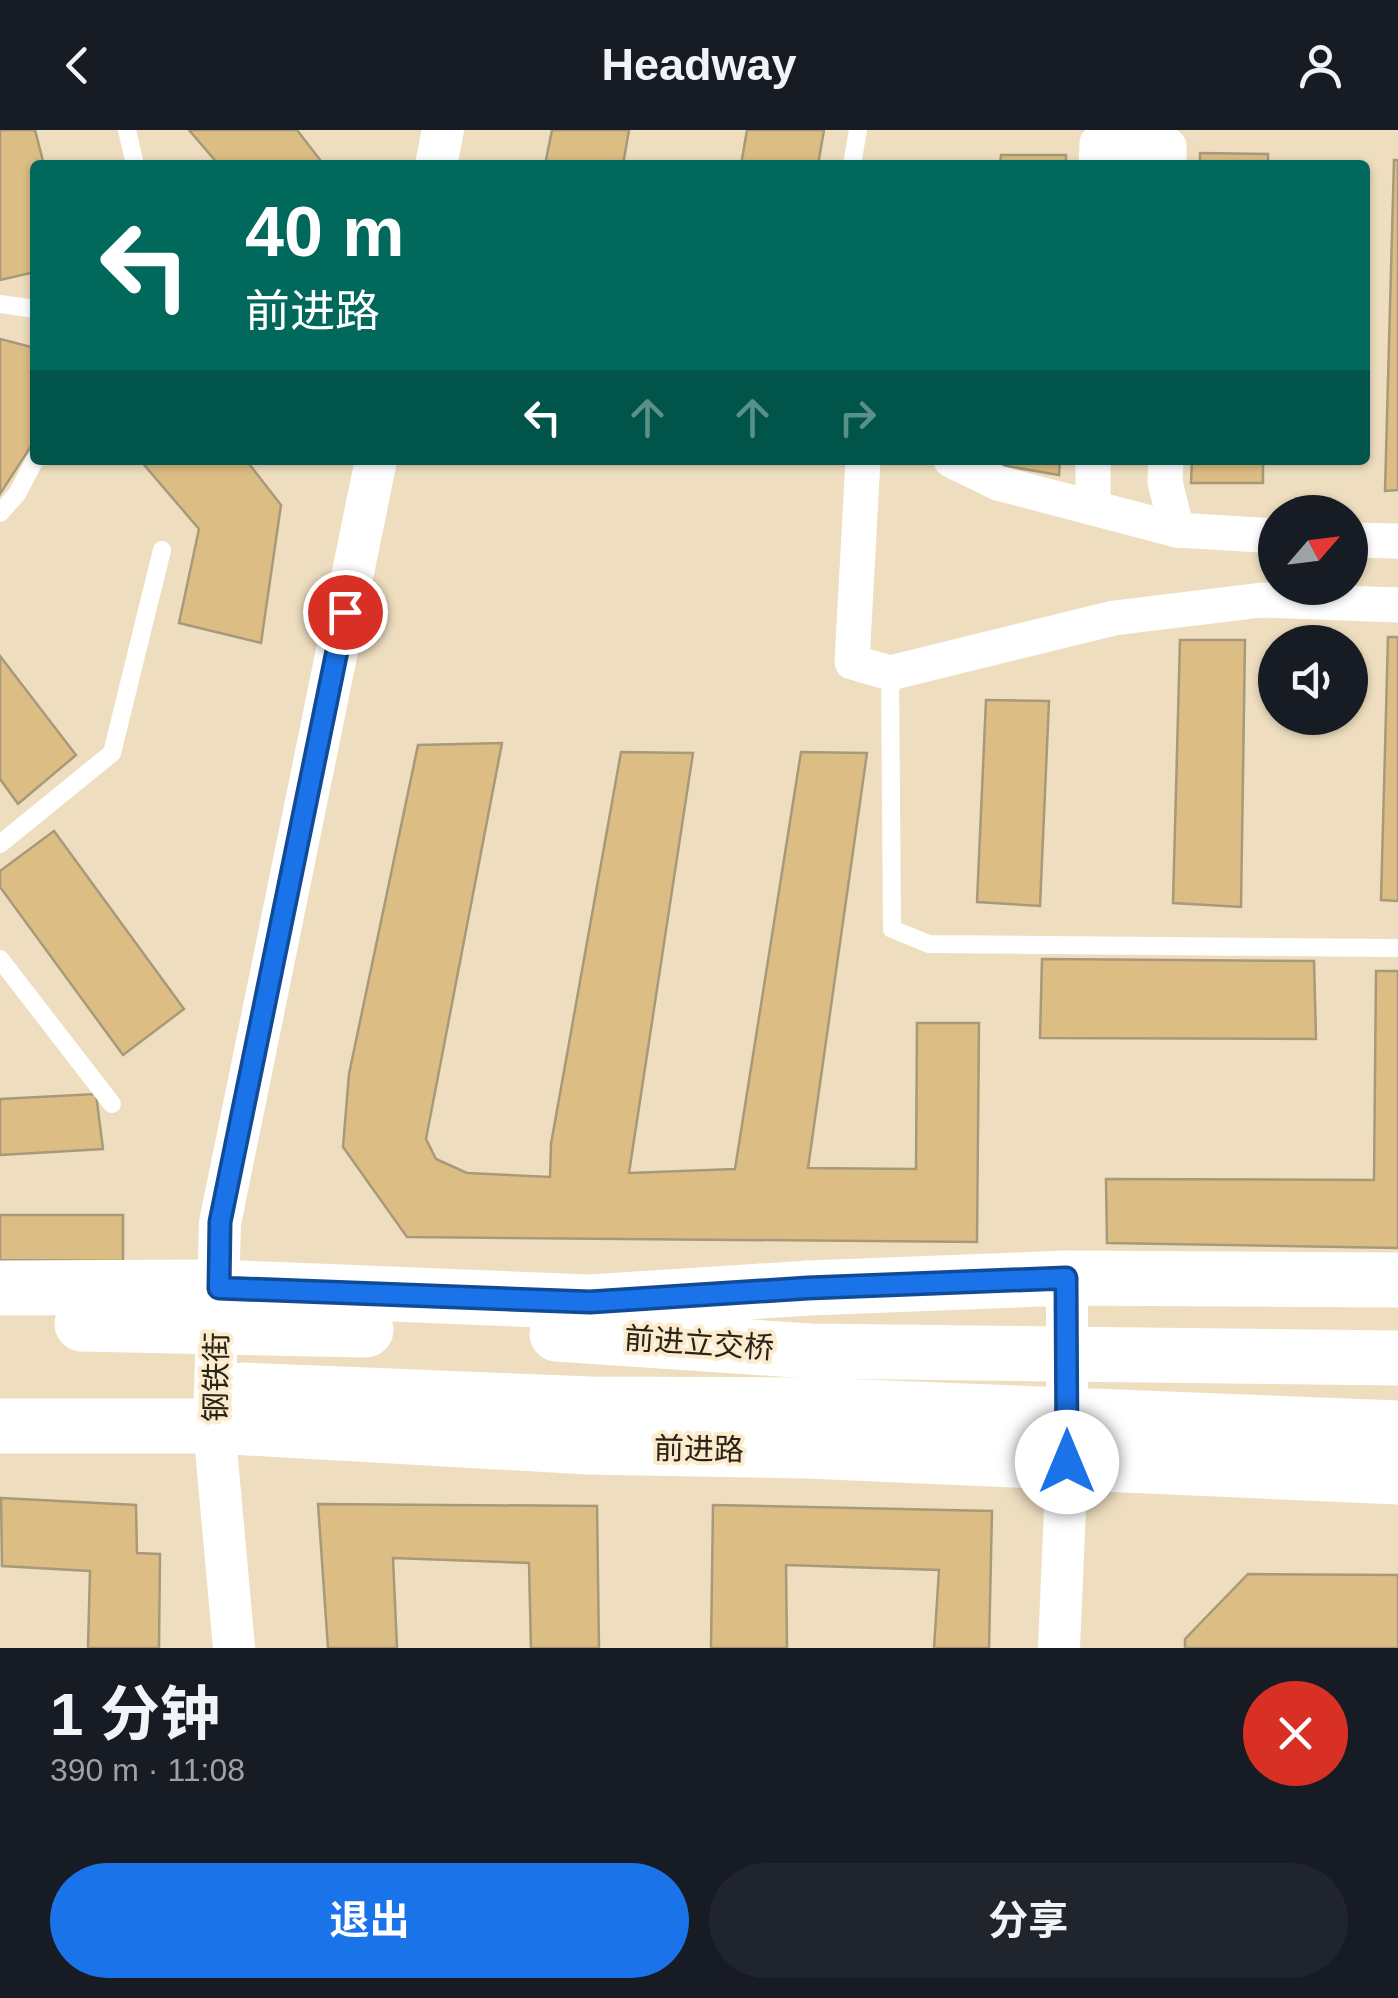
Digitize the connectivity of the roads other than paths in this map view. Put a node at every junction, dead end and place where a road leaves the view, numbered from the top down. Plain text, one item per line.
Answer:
1 (128, 130) edge
2 (444, 130) edge
3 (858, 130) edge
4 (134, 160) edge
5 (437, 160) edge
6 (852, 160) edge
7 (1096, 160) edge
8 (1169, 160) edge
9 (0, 304) edge
10 (30, 308) edge
11 (32, 465) edge
12 (375, 465) edge
13 (863, 465) edge
14 (962, 465) edge
15 (1093, 465) edge
16 (1166, 465) edge
17 (1093, 508) junction
18 (0, 512) edge
19 (1178, 530) junction
20 (1258, 535) edge
21 (1368, 540) edge
22 (1398, 540) edge
23 (162, 550) dead end
24 (1398, 605) edge
25 (890, 673) junction
26 (0, 844) edge
27 (1398, 948) edge
28 (0, 959) edge
29 (112, 1104) dead end
30 (1066, 1278) junction
31 (1398, 1280) edge
32 (0, 1288) edge
33 (219, 1288) junction
34 (1398, 1311) edge
35 (0, 1323) edge
36 (590, 1335) junction
37 (1398, 1358) edge
38 (0, 1391) edge
39 (0, 1426) edge
40 (214, 1426) junction
41 (1398, 1428) edge
42 (1067, 1462) junction
43 (1398, 1477) edge
44 (234, 1648) edge
45 (1059, 1648) edge

1 - 4 lane
2 - 5 street
3 - 6 lane
7 - 8 street
9 - 10 lane
11 - 18 lane
12 - 33 street, 钢铁街
13 - 25 street
14 - 17 street
15 - 17 street
16 - 19 street
17 - 19 street
19 - 20 street
21 - 22 street
23 - 26 lane
24 - 25 street
25 - 27 lane
28 - 29 lane
30 - 31 highway
30 - 33 highway
30 - 42 street
32 - 33 highway
33 - 40 street, 钢铁街
34 - 36 highway
35 - 36 highway, 前进立交桥
36 - 37 highway, 前进立交桥
38 - 41 highway, 前进立交桥
39 - 40 highway, 前进路
40 - 42 highway, 前进路
40 - 44 street, 钢铁街
42 - 43 highway, 前进路
42 - 45 street

